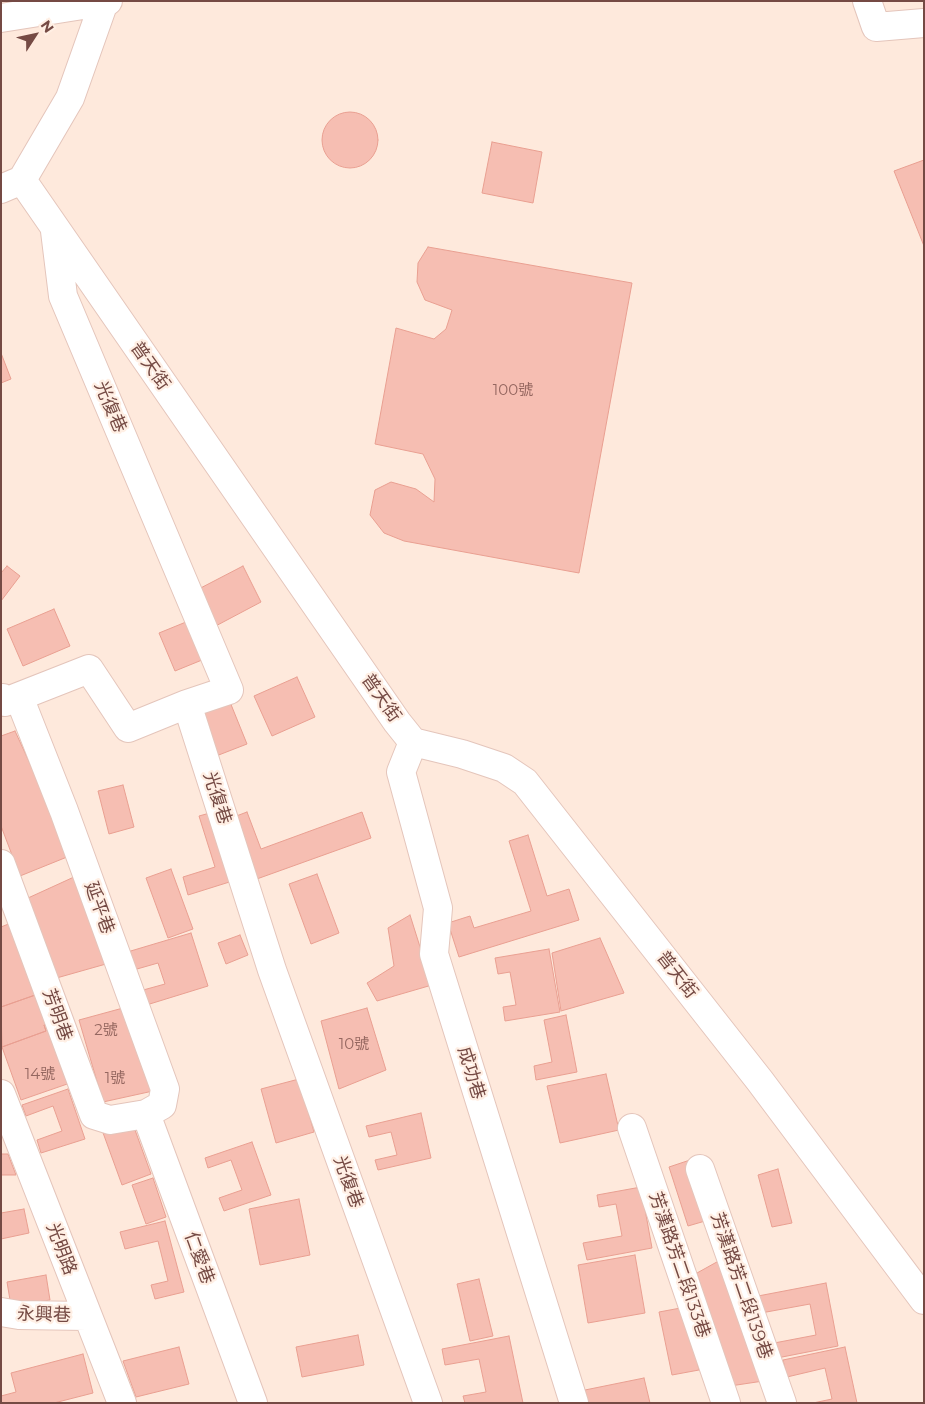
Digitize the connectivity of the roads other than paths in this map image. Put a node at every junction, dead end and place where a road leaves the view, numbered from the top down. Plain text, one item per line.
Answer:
1 (108, 1) edge
2 (866, 1) edge
3 (104, 2) edge
4 (1, 18) edge
5 (924, 23) edge
6 (12, 185) edge
7 (54, 227) junction
8 (7, 701) edge
9 (187, 704) junction
10 (413, 742) junction
11 (1, 864) edge
12 (1, 1094) edge
13 (146, 1114) junction
14 (632, 1128) dead end
15 (700, 1169) dead end
16 (924, 1300) edge
17 (1, 1312) edge
18 (87, 1316) junction
19 (122, 1403) edge
20 (253, 1403) edge
21 (428, 1403) edge
22 (574, 1403) edge
23 (726, 1403) edge
24 (782, 1403) edge

1 - 3 street
2 - 5 street
3 - 4 street
3 - 6 street, 普天街
6 - 7 street, 普天街
7 - 9 street, 光復巷
7 - 10 street, 普天街
8 - 9 street
8 - 13 street, 延平巷
9 - 21 street, 光復巷
10 - 16 street, 普天街
10 - 22 street, 成功巷
11 - 13 street, 芳明巷
12 - 18 street, 光明路
13 - 20 street, 仁愛巷
14 - 23 street, 芳漢路芳二段133巷
15 - 24 street, 芳漢路芳二段139巷
17 - 18 street, 永興巷
18 - 19 street, 光明路

